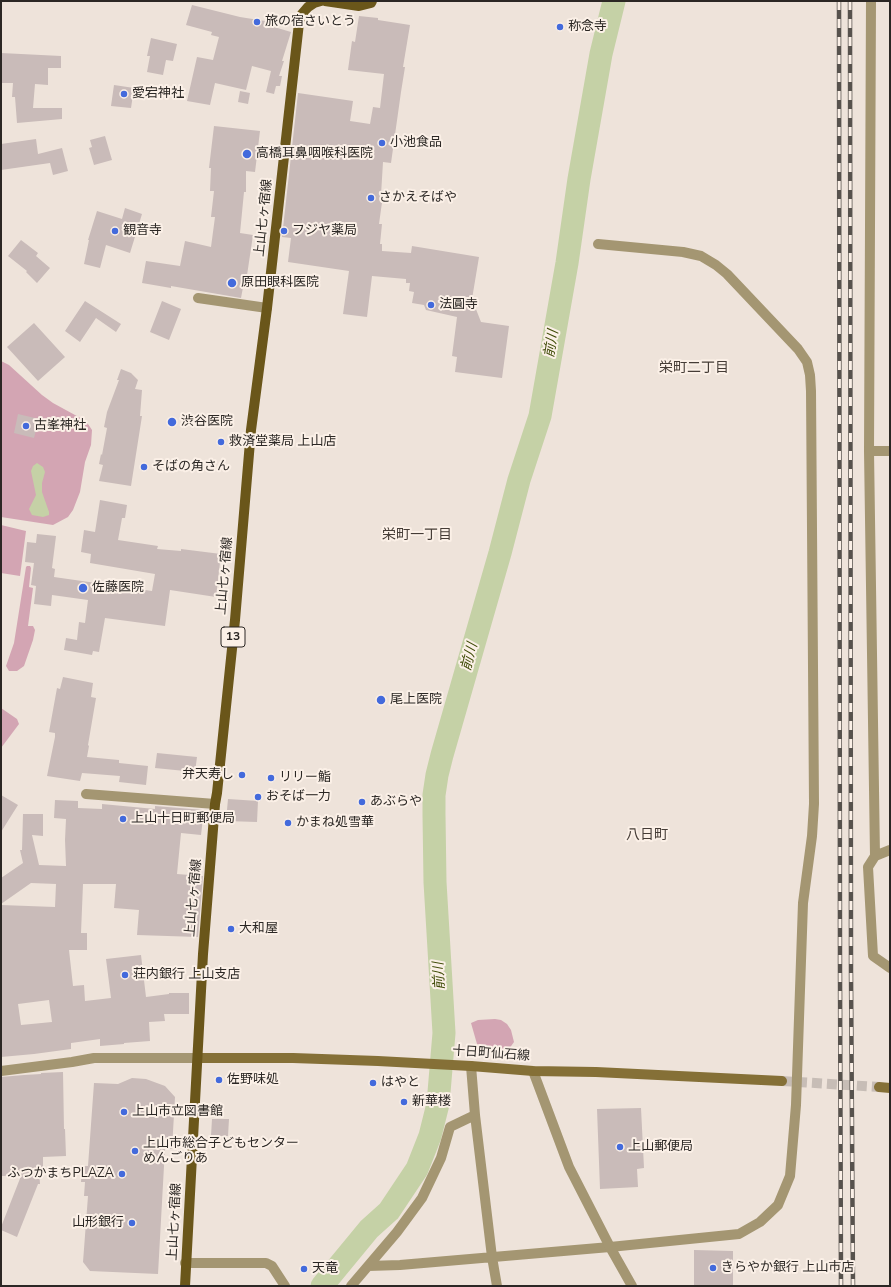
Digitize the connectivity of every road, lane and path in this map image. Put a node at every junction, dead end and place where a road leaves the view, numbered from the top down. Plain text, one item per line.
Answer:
1 (321, 1) edge
2 (325, 1) edge
3 (372, 1) edge
4 (870, 1) edge
5 (598, 244) dead end
6 (198, 298) dead end
7 (267, 308) junction
8 (869, 451) junction
9 (890, 451) edge
10 (86, 794) dead end
11 (215, 804) junction
12 (890, 850) edge
13 (875, 856) junction
14 (890, 968) edge
15 (198, 1058) junction
16 (471, 1066) junction
17 (533, 1070) junction
18 (1, 1071) edge
19 (782, 1081) tunnel mouth
20 (879, 1087) tunnel mouth
21 (890, 1088) edge
22 (476, 1115) junction
23 (610, 1247) junction
24 (492, 1257) junction
25 (185, 1263) junction
26 (368, 1266) junction
27 (185, 1286) edge
28 (285, 1286) edge
29 (351, 1286) edge
30 (497, 1286) edge
31 (632, 1286) edge

1 - 7 main road, 上山七ヶ宿線 / 13
2 - 3 main road
4 - 8 street
5 - 23 street
6 - 7 street
7 - 11 main road, 上山七ヶ宿線 / 13
8 - 9 street
8 - 13 street
10 - 11 street
11 - 15 main road, 上山七ヶ宿線 / 13
12 - 13 street
13 - 14 street
15 - 16 main road, 十日町仙石線
15 - 18 street
15 - 25 main road, 上山七ヶ宿線 / 13
16 - 17 main road, 十日町仙石線
16 - 22 street
17 - 19 main road, 十日町仙石線
17 - 23 street
20 - 21 main road
22 - 24 street
22 - 26 street
23 - 24 street
23 - 31 street
24 - 26 street
24 - 30 street
25 - 27 main road, 上山七ヶ宿線 / 13
25 - 28 street
26 - 29 street

